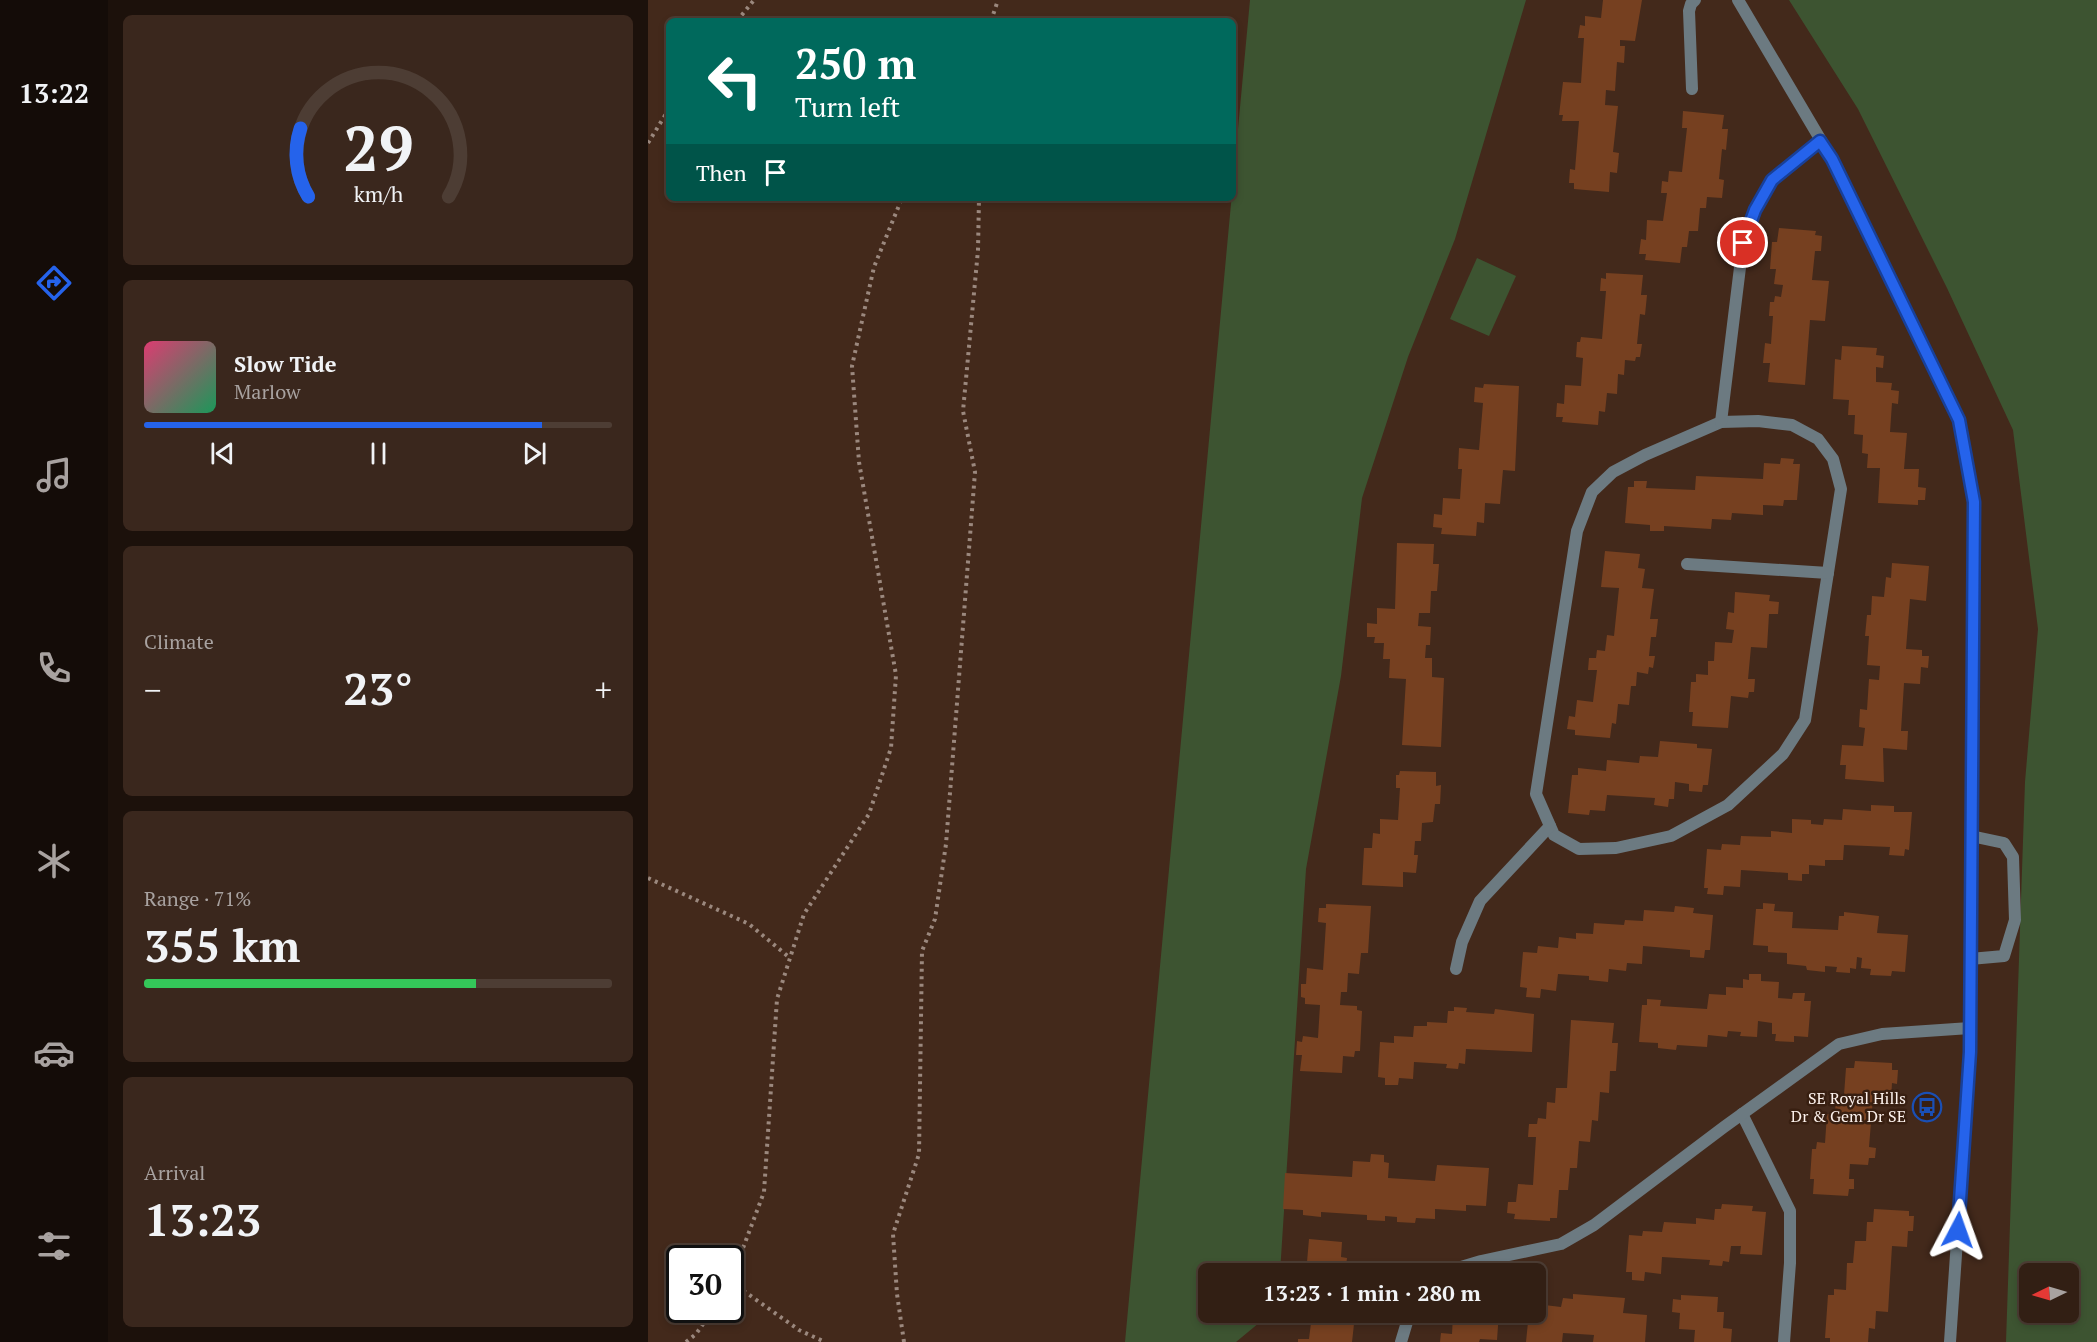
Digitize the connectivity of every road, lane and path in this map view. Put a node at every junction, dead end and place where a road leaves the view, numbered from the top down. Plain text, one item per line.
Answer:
1 (754, 0) edge
2 (998, 0) edge
3 (1695, 0) edge
4 (1738, 0) edge
5 (739, 18) edge
6 (992, 18) edge
7 (1692, 89) dead end
8 (666, 114) edge
9 (1820, 141) junction
10 (648, 143) edge
11 (901, 201) edge
12 (979, 201) edge
13 (1720, 422) junction
14 (1687, 564) dead end
15 (1828, 573) junction
16 (1550, 826) junction
17 (1971, 836) junction
18 (648, 878) edge
19 (790, 958) junction
20 (1970, 959) junction
21 (1456, 969) dead end
22 (1970, 1028) junction
23 (1742, 1114) junction
24 (744, 1247) edge
25 (1474, 1263) edge
26 (744, 1291) edge
27 (703, 1323) edge
28 (1407, 1323) edge
29 (686, 1342) edge
30 (825, 1342) edge
31 (904, 1342) edge
32 (1401, 1342) edge
33 (1784, 1342) edge
34 (1950, 1342) edge

1 - 5 path
2 - 6 path
3 - 7 street
4 - 9 street
8 - 10 path
9 - 13 street
9 - 17 street
11 - 19 path
12 - 31 path
13 - 15 street
13 - 16 street
14 - 15 street
15 - 16 street
16 - 21 street
17 - 20 street
17 - 20 street
18 - 19 path
19 - 24 path
20 - 22 street
22 - 23 street
22 - 34 street
23 - 25 street
23 - 33 street
26 - 30 path
27 - 29 path
28 - 32 street

